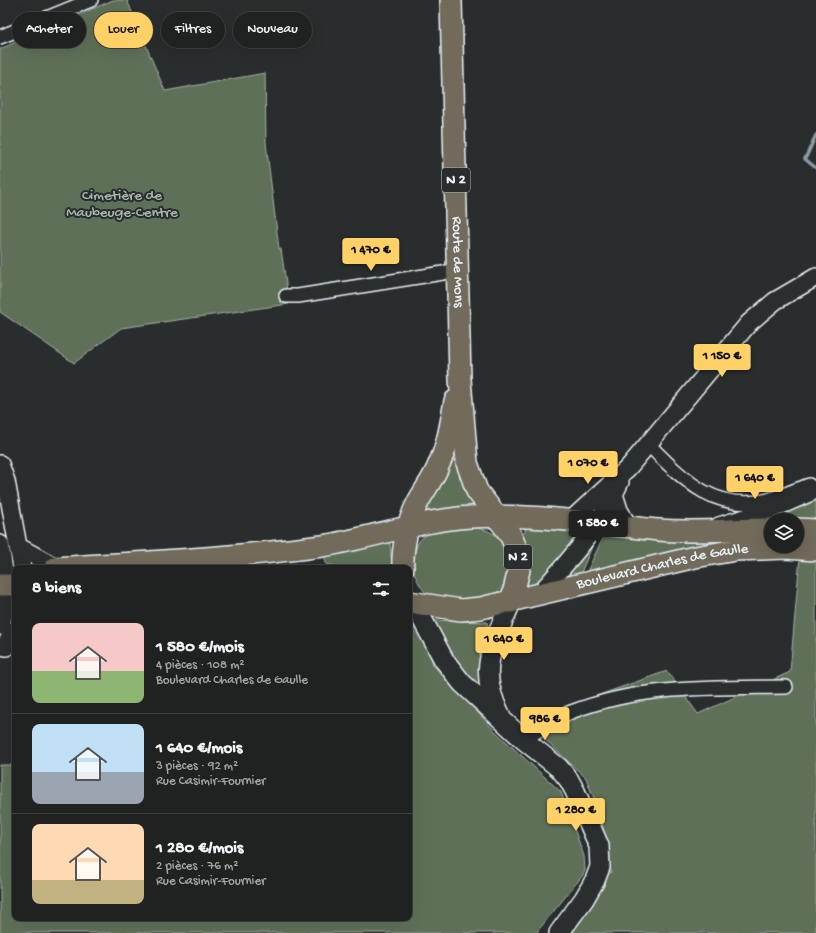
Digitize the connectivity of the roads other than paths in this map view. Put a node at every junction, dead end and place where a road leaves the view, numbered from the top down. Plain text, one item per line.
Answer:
1 (91, 0) edge
2 (451, 0) edge
3 (0, 38) edge
4 (458, 269) junction
5 (816, 277) edge
6 (286, 296) dead end
7 (460, 379) junction
8 (648, 444) junction
9 (0, 464) edge
10 (624, 472) junction
11 (816, 482) edge
12 (816, 490) edge
13 (614, 494) junction
14 (496, 516) junction
15 (572, 519) junction
16 (596, 522) junction
17 (628, 526) junction
18 (409, 527) junction
19 (764, 529) edge
20 (804, 529) edge
21 (816, 530) edge
22 (702, 531) junction
23 (0, 544) edge
24 (18, 547) junction
25 (816, 550) edge
26 (13, 565) edge
27 (51, 565) edge
28 (98, 565) edge
29 (403, 565) edge
30 (12, 567) edge
31 (9, 577) edge
32 (538, 595) junction
33 (412, 599) edge
34 (412, 601) edge
35 (511, 602) junction
36 (0, 625) edge
37 (786, 687) dead end
38 (504, 722) junction
39 (524, 740) junction
40 (559, 933) edge

1 - 3 street
2 - 4 main road, Route de Mons / N 2
4 - 6 street
4 - 7 main road, Route de Mons / N 2
5 - 8 street
7 - 14 main road, Route de Mons / N 2
7 - 18 main road, N 2
8 - 10 street
8 - 11 street
9 - 24 street
10 - 13 street
10 - 15 street
12 - 22 street
13 - 16 street
13 - 17 street
14 - 15 main road, Boulevard Charles de Gaulle
14 - 18 main road, Boulevard Charles de Gaulle
14 - 35 main road, N 2
15 - 16 main road, Boulevard Charles de Gaulle
16 - 17 main road, Boulevard Charles de Gaulle
16 - 32 street
17 - 22 main road, Boulevard Charles de Gaulle
18 - 28 main road, Boulevard Charles de Gaulle
18 - 29 main road, N 2
19 - 22 main road, Boulevard Charles de Gaulle
20 - 21 main road
23 - 31 street
24 - 26 street
24 - 27 street
25 - 32 main road, Boulevard Charles de Gaulle
30 - 31 street
31 - 36 main road
32 - 35 main road, Boulevard Charles de Gaulle
33 - 35 main road, Boulevard Charles de Gaulle
34 - 38 main road
35 - 38 main road
37 - 39 street
38 - 39 main road
39 - 40 main road

